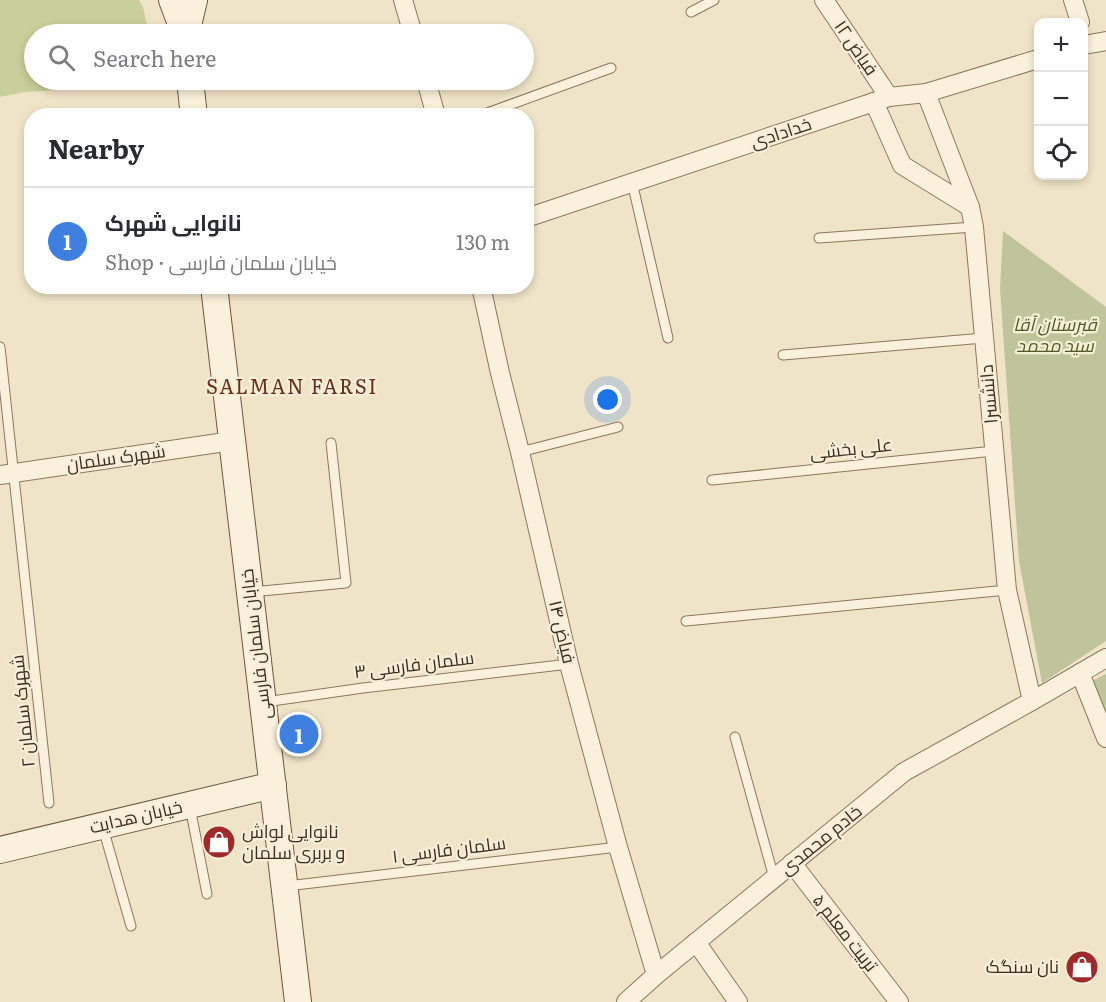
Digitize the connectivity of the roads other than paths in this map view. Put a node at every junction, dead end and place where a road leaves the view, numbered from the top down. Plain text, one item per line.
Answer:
1 (172, 0) edge
2 (194, 0) edge
3 (403, 0) edge
4 (714, 0) edge
5 (824, 0) edge
6 (1073, 0) edge
7 (691, 12) dead end
8 (1079, 18) edge
9 (181, 24) edge
10 (188, 24) edge
11 (409, 24) edge
12 (1106, 41) edge
13 (1088, 42) edge
14 (1034, 60) edge
15 (611, 68) dead end
16 (191, 90) edge
17 (429, 90) edge
18 (926, 93) junction
19 (881, 99) junction
20 (193, 108) edge
21 (434, 108) edge
22 (501, 108) edge
23 (632, 182) junction
24 (970, 207) junction
25 (534, 215) edge
26 (974, 227) junction
27 (819, 238) dead end
28 (215, 294) edge
29 (483, 294) edge
30 (668, 338) dead end
31 (984, 338) junction
32 (0, 347) edge
33 (783, 355) dead end
34 (618, 428) dead end
35 (232, 441) junction
36 (331, 443) dead end
37 (994, 451) junction
38 (520, 452) junction
39 (7, 474) edge
40 (712, 480) dead end
41 (1007, 590) junction
42 (250, 592) junction
43 (686, 621) dead end
44 (1106, 658) edge
45 (569, 664) junction
46 (1080, 673) junction
47 (1032, 701) junction
48 (263, 703) junction
49 (735, 737) dead end
50 (1106, 738) edge
51 (273, 785) junction
52 (49, 804) dead end
53 (190, 805) junction
54 (103, 825) junction
55 (618, 847) junction
56 (0, 850) edge
57 (792, 863) junction
58 (774, 878) junction
59 (285, 886) junction
60 (207, 894) dead end
61 (130, 926) dead end
62 (696, 942) junction
63 (656, 975) junction
64 (298, 1002) edge
65 (626, 1002) edge
66 (738, 1002) edge
67 (899, 1002) edge

1 - 9 main road
2 - 10 main road
3 - 11 street
4 - 7 lane
5 - 19 street, فیاض ۱۲
6 - 8 street
12 - 13 street
14 - 18 street, خدادادی
15 - 22 lane
16 - 20 main road
17 - 21 street
18 - 19 street, خدادادی
18 - 24 street, دانشسرا
19 - 23 street, خدادادی
19 - 24 street, فیاض ۱۲
23 - 25 street, خدادادی
23 - 30 lane
24 - 26 street, دانشسرا
26 - 27 lane
26 - 31 street, دانشسرا
28 - 35 main road, خیابان سلمان فارسی
29 - 38 street, فیاض ۱۴
31 - 33 lane
31 - 37 street, دانشسرا
32 - 39 lane, شهرک سلمان ۲
34 - 38 lane
35 - 39 street, شهرک سلمان
35 - 42 main road, خیابان سلمان فارسی
36 - 42 lane
37 - 40 lane, علی بخشی
37 - 41 street, دانشسرا
38 - 45 street, فیاض ۱۴
39 - 52 lane, شهرک سلمان ۲
41 - 43 lane
41 - 47 street, دانشسرا
42 - 48 main road, خیابان سلمان فارسی
44 - 46 street, خادم محمدی
45 - 48 lane, سلمان فارسی ۳
45 - 55 street, فیاض ۱۴
46 - 47 street, خادم محمدی
46 - 50 street
47 - 57 street, خادم محمدی
48 - 51 main road, خیابان سلمان فارسی
49 - 58 lane
51 - 53 main road, خیابان هدایت
51 - 59 main road, خیابان سلمان فارسی
53 - 54 main road, خیابان هدایت
53 - 60 lane
54 - 56 main road, خیابان هدایت
54 - 61 lane
55 - 59 lane, سلمان فارسی ۱
55 - 63 street, فیاض ۱۴
57 - 58 street, خادم محمدی
57 - 67 street, تربیت معلم ۵
58 - 62 street, خادم محمدی
59 - 64 main road, خیابان سلمان فارسی
62 - 63 street, خادم محمدی
62 - 66 street
63 - 65 street, خادم محمدی

